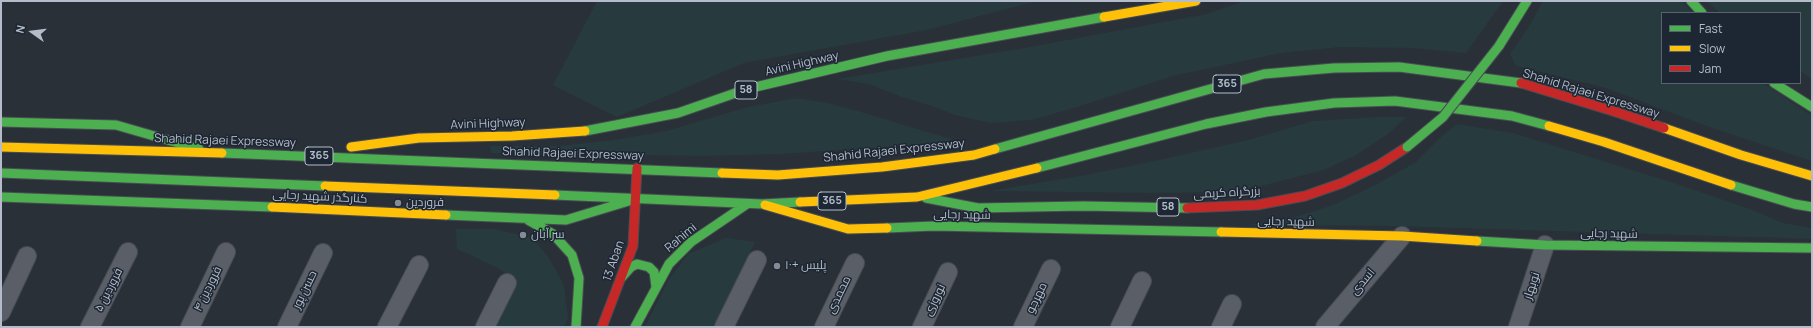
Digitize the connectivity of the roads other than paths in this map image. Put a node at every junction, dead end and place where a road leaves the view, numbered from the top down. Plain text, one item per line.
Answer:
1 (1196, 1) edge
2 (1527, 1) edge
3 (1691, 1) edge
4 (1701, 12) edge
5 (1776, 84) edge
6 (1812, 107) edge
7 (1, 122) edge
8 (1, 147) edge
9 (212, 152) junction
10 (294, 155) junction
11 (637, 168) junction
12 (1, 173) edge
13 (1812, 176) edge
14 (1, 197) edge
15 (917, 197) junction
16 (636, 199) junction
17 (747, 204) junction
18 (762, 204) junction
19 (1812, 207) edge
20 (525, 218) junction
21 (1402, 236) junction
22 (1545, 245) junction
23 (1812, 248) edge
24 (128, 252) dead end
25 (226, 252) dead end
26 (323, 253) dead end
27 (27, 256) dead end
28 (757, 260) dead end
29 (855, 263) dead end
30 (419, 265) dead end
31 (1051, 269) dead end
32 (948, 272) dead end
33 (622, 277) junction
34 (1142, 281) dead end
35 (507, 283) dead end
36 (656, 287) junction
37 (1232, 304) dead end
38 (1, 312) edge
39 (90, 327) edge
40 (190, 327) edge
41 (287, 327) edge
42 (387, 327) edge
43 (485, 327) edge
44 (576, 327) edge
45 (602, 327) edge
46 (635, 327) edge
47 (724, 327) edge
48 (824, 327) edge
49 (922, 327) edge
50 (1023, 327) edge
51 (1120, 327) edge
52 (1221, 327) edge
53 (1325, 327) edge
54 (1518, 327) edge

1 - 10 main road, Avini Highway / 58
2 - 15 main road, بزرگراه کریمی / 58, bridge
3 - 4 main road
5 - 6 main road
7 - 9 main road
8 - 9 main road, Shahid Rajaei Expressway / 365
9 - 10 main road, Shahid Rajaei Expressway / 365
10 - 11 main road, Shahid Rajaei Expressway / 365
11 - 13 main road, Shahid Rajaei Expressway / 365
11 - 16 main road
12 - 16 main road, 365
14 - 20 main road, کنارگذر شهید رجایی
15 - 18 main road, 365
15 - 19 main road, 365
16 - 17 main road, 365
16 - 20 main road, کنارگذر شهید رجایی
16 - 33 main road, 13 Aban
17 - 18 main road, 365
17 - 36 main road, Rahimi
18 - 21 main road, شهید رجایی
20 - 44 main road
21 - 22 main road, شهید رجایی
21 - 53 street, اسدی
22 - 23 main road, شهید رجایی
22 - 54 street, نوبهار
24 - 39 street, فروردین ۵
25 - 40 street, فروردین ۴
26 - 41 street, حسن پور
27 - 38 street
28 - 47 street
29 - 48 street, محمدی
30 - 42 street
31 - 50 street, مهرجو
32 - 49 street, نوروزی
33 - 36 main road
33 - 45 main road, 13 Aban
34 - 51 street
35 - 43 street
36 - 46 main road, Rahimi
37 - 52 street

